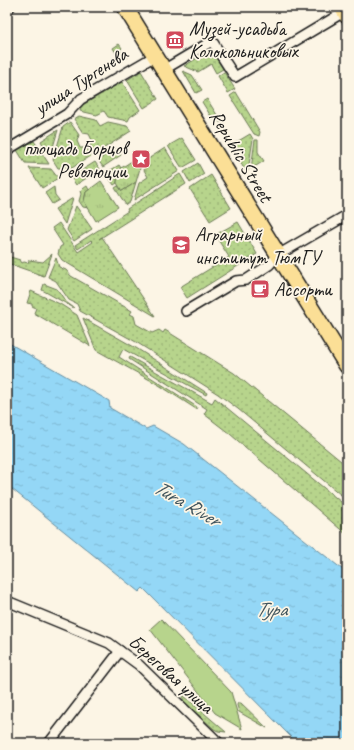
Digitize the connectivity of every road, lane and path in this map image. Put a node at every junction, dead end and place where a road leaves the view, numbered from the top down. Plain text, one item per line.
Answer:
1 (125, 7) edge
2 (345, 11) edge
3 (155, 56) junction
4 (165, 69) junction
5 (7, 150) edge
6 (347, 215) edge
7 (278, 255) junction
8 (186, 311) dead end
9 (347, 366) edge
10 (7, 601) edge
11 (120, 650) junction
12 (49, 743) edge
13 (219, 743) edge

1 - 3 main road, Republic Street
2 - 4 street
3 - 4 main road, Republic Street
3 - 5 street, улица Тургенева
4 - 7 main road, Republic Street
6 - 7 street
7 - 8 street
7 - 9 main road, Republic Street
10 - 11 street, Береговая улица
11 - 12 street
11 - 13 street, Береговая улица

